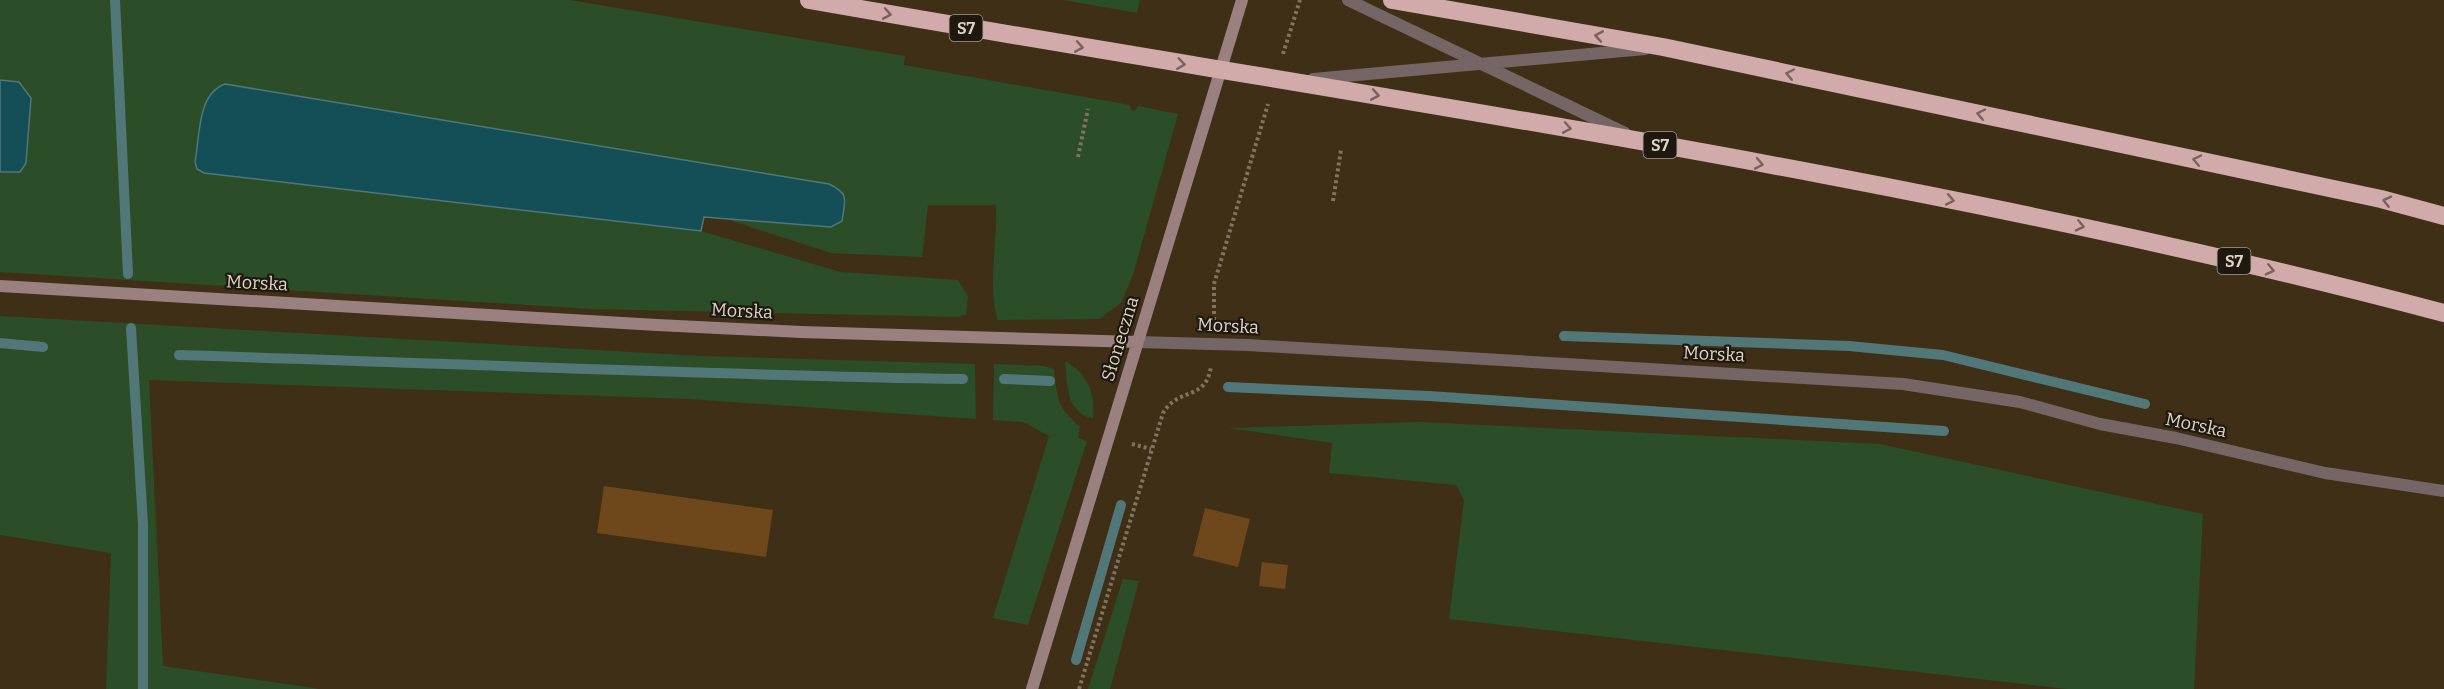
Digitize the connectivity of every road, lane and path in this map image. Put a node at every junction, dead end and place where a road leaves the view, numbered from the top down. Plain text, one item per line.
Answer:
1 (809, 0) edge
2 (1242, 0) edge
3 (1300, 0) edge
4 (1348, 0) edge
5 (1392, 0) edge
6 (1663, 47) junction
7 (1283, 57) dead end
8 (1484, 65) junction
9 (1297, 81) junction
10 (1269, 102) dead end
11 (1088, 109) dead end
12 (1641, 141) junction
13 (1341, 150) dead end
14 (1078, 157) dead end
15 (1334, 201) dead end
16 (2444, 216) edge
17 (0, 286) edge
18 (2444, 313) edge
19 (1214, 329) dead end
20 (1137, 342) junction
21 (1212, 360) dead end
22 (1124, 441) dead end
23 (1151, 449) junction
24 (2444, 491) edge
25 (1032, 689) edge
26 (1079, 689) edge

1 -> 9 highway, S7
2 - 20 main road, Słoneczna
3 - 7 path
4 - 8 street
6 -> 5 highway
6 - 8 street
16 -> 6 highway
8 - 9 street
8 - 12 street
9 -> 12 highway, S7
10 - 19 path
11 - 14 path
12 -> 18 highway, S7
13 - 15 path
17 - 20 main road, Morska
20 - 24 street, Morska
20 - 25 main road, Słoneczna
21 - 23 path
22 - 23 path
23 - 26 path

